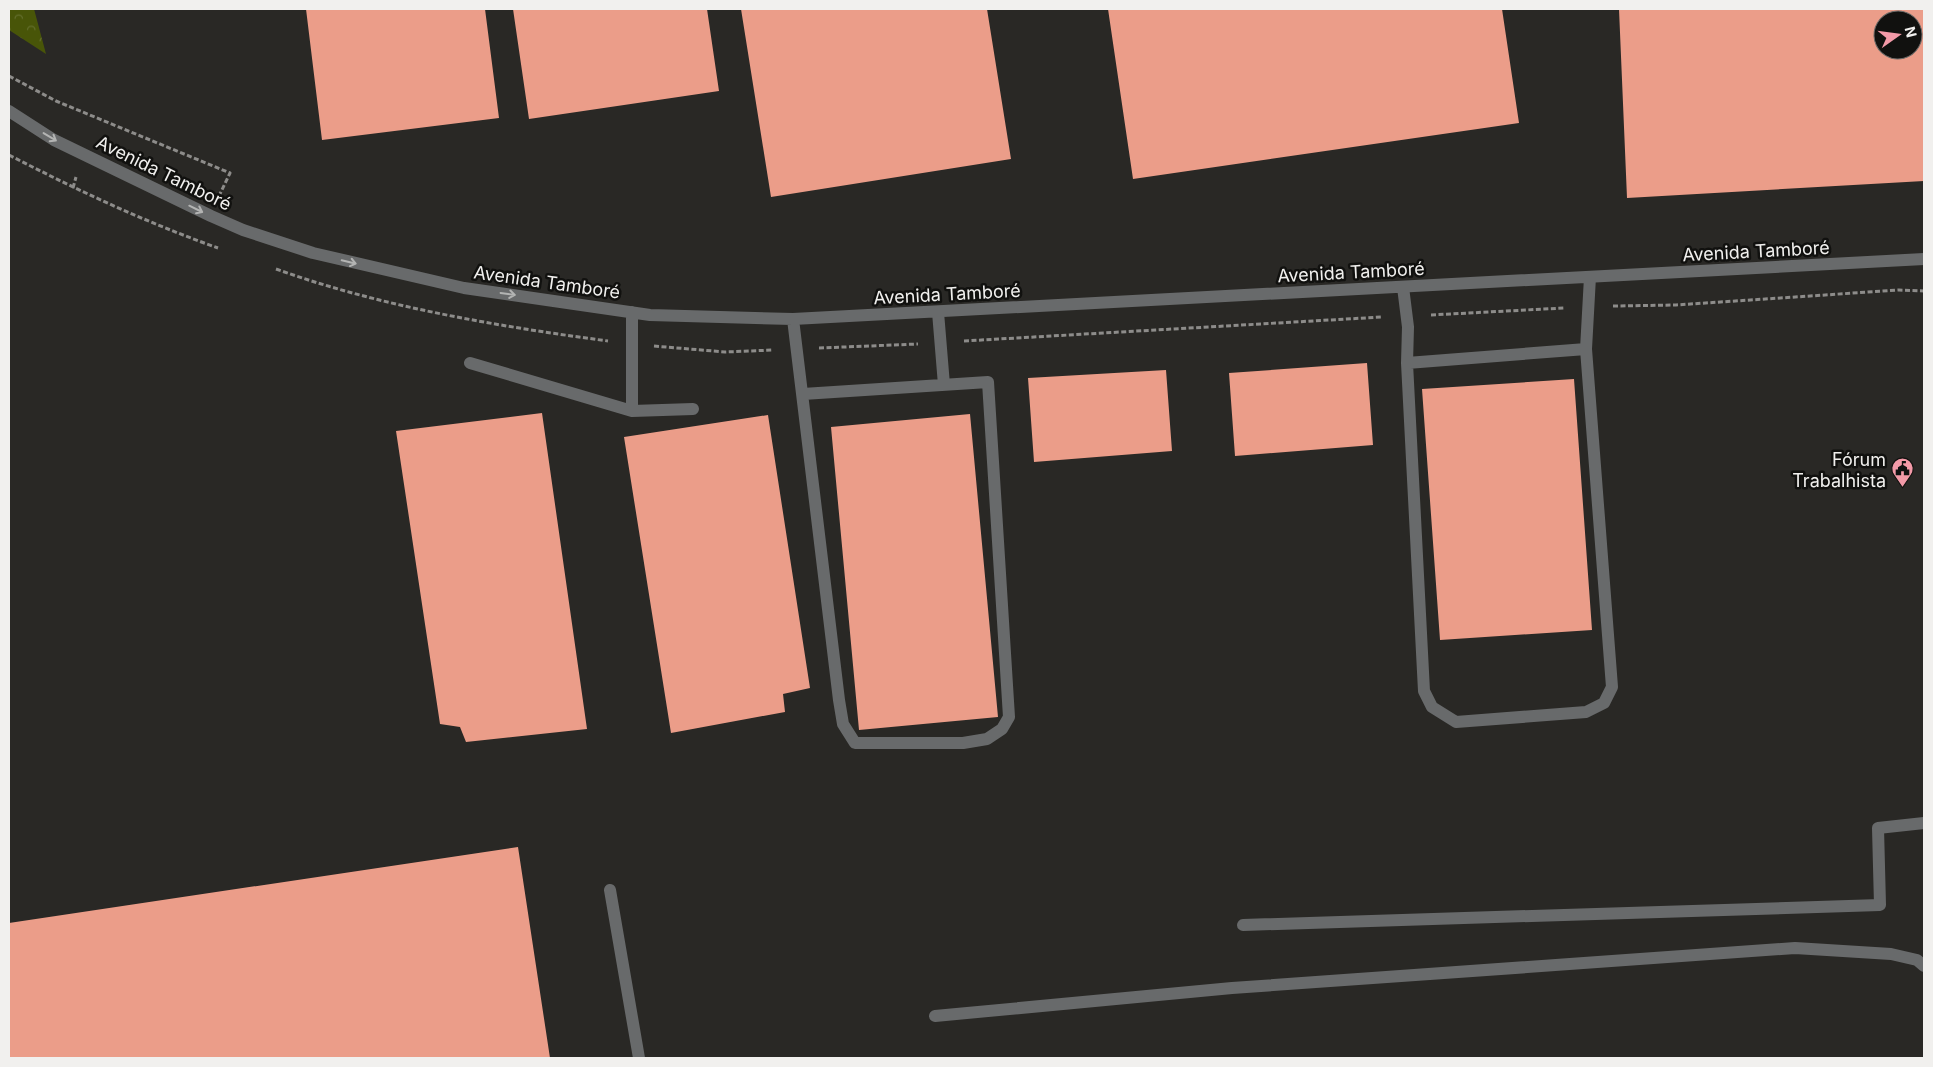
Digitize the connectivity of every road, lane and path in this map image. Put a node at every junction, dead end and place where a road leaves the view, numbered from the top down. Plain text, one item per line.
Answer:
1 (9, 76) edge
2 (9, 111) edge
3 (211, 216) junction
4 (1924, 260) edge
5 (1590, 277) junction
6 (1403, 287) junction
7 (632, 312) junction
8 (938, 312) junction
9 (794, 319) junction
10 (1586, 349) junction
11 (470, 363) dead end
12 (1407, 363) junction
13 (944, 385) junction
14 (803, 394) junction
15 (693, 409) dead end
16 (632, 410) junction
17 (1924, 823) edge
18 (610, 890) dead end
19 (1243, 925) dead end
20 (1924, 966) edge
21 (935, 1016) dead end
22 (638, 1058) edge

1 - 3 path
2 -> 3 street, Avenida Tamboré
3 -> 7 street, Avenida Tamboré
4 - 5 street, Avenida Tamboré
5 - 6 street, Avenida Tamboré
5 - 10 street
6 - 8 street, Avenida Tamboré
6 - 12 street
7 - 9 street, Avenida Tamboré
7 - 16 street
8 - 9 street, Avenida Tamboré
8 - 13 street
9 - 14 street
10 - 12 street
10 - 12 street
11 - 16 street
13 - 14 street
13 - 14 street
15 - 16 street
17 - 19 street
18 - 22 street
20 - 21 street

